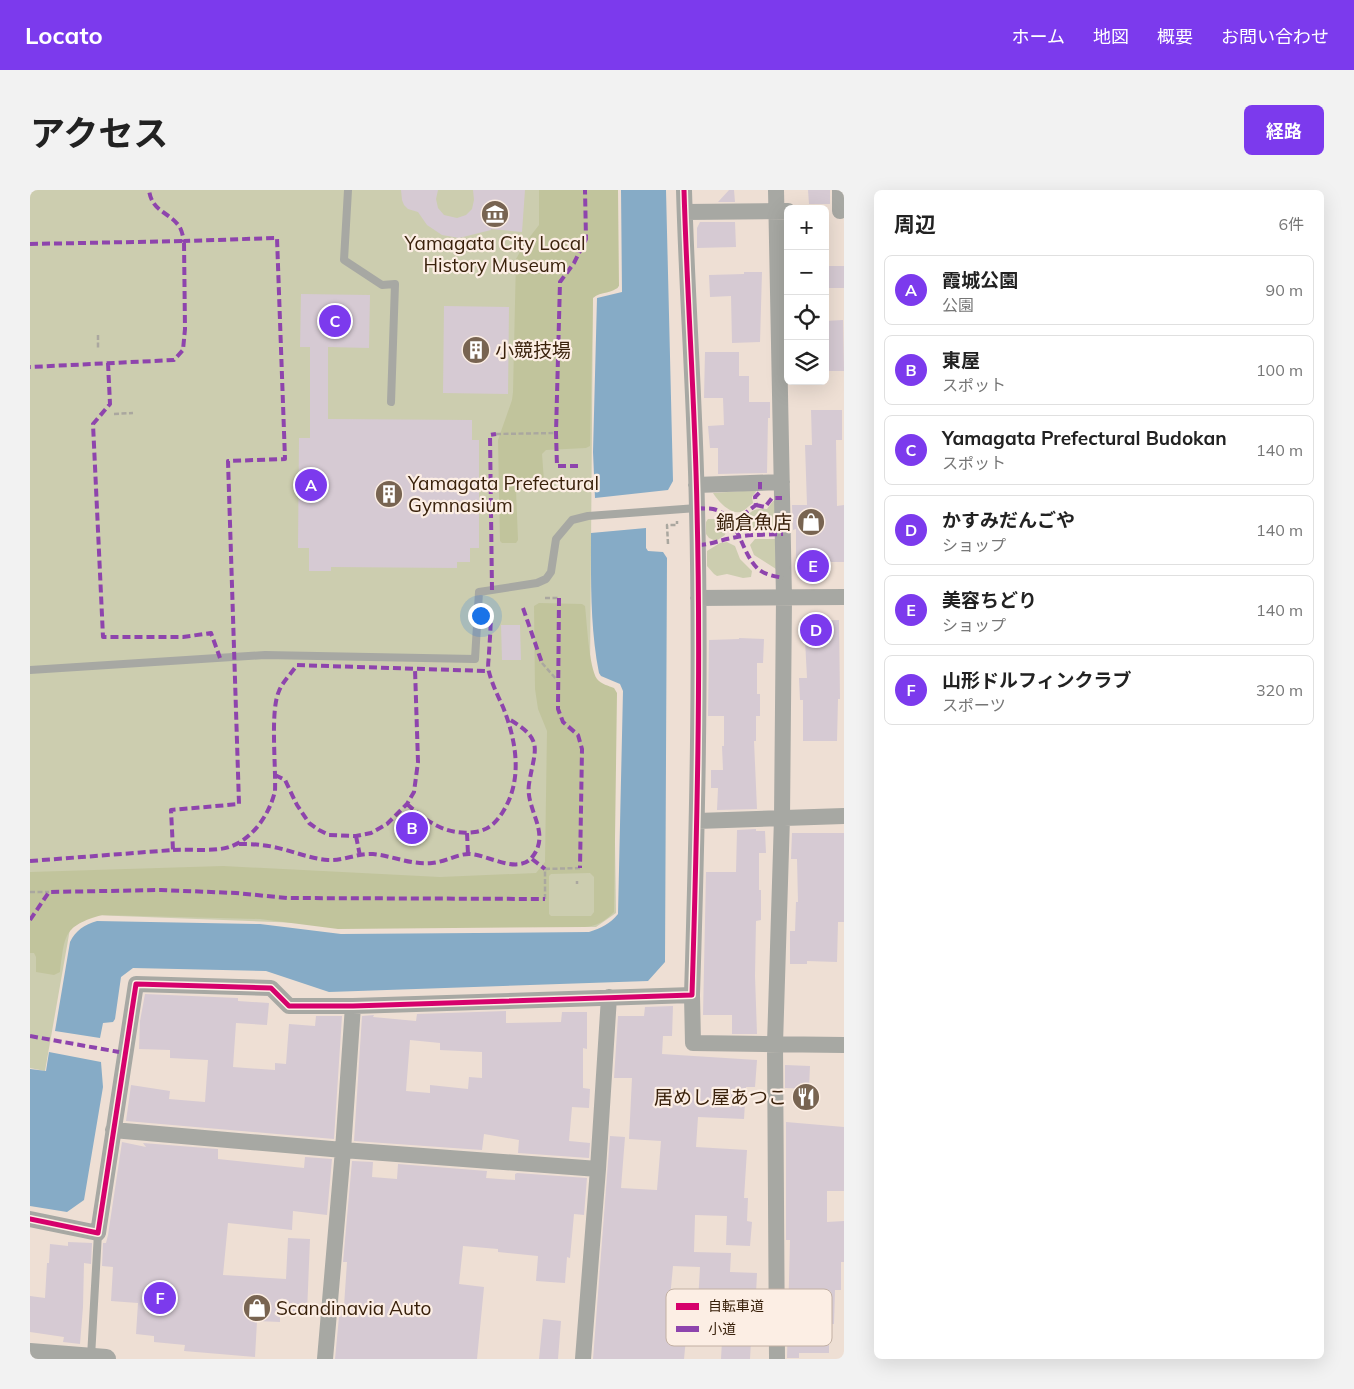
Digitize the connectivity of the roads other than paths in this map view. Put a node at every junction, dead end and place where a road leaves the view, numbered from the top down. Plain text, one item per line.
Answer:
1 (348, 190) edge
2 (684, 190) edge
3 (776, 190) edge
4 (840, 190) edge
5 (782, 211) edge
6 (836, 211) edge
7 (685, 212) junction
8 (391, 402) dead end
9 (782, 482) junction
10 (696, 485) junction
11 (697, 508) junction
12 (844, 597) edge
13 (698, 598) junction
14 (784, 598) junction
15 (30, 670) edge
16 (844, 816) edge
17 (782, 818) junction
18 (697, 821) junction
19 (692, 995) junction
20 (609, 998) junction
21 (352, 1006) junction
22 (775, 1044) junction
23 (844, 1045) edge
24 (113, 1130) junction
25 (343, 1150) junction
26 (598, 1169) junction
27 (30, 1219) edge
28 (98, 1233) junction
29 (777, 1289) edge
30 (777, 1346) edge
31 (30, 1353) edge
32 (98, 1358) edge
33 (325, 1359) edge
34 (583, 1359) edge
35 (777, 1359) edge

1 - 8 lane
2 - 7 street
3 - 5 street
4 - 6 street
5 - 7 street
5 - 9 street
7 - 10 street
9 - 10 street
9 - 14 street
10 - 11 street
11 - 13 street
11 - 15 lane
12 - 14 street
13 - 14 street
13 - 18 street
14 - 17 street
16 - 17 street
17 - 18 street
17 - 22 street
18 - 19 street
19 - 20 street
19 - 22 street
20 - 21 street
20 - 26 street
21 - 24 street
21 - 25 street
22 - 23 street
22 - 29 street
24 - 25 street
24 - 28 street
25 - 26 street
25 - 33 street
26 - 34 street
27 - 28 street
28 - 32 lane
30 - 35 street
31 - 32 street

